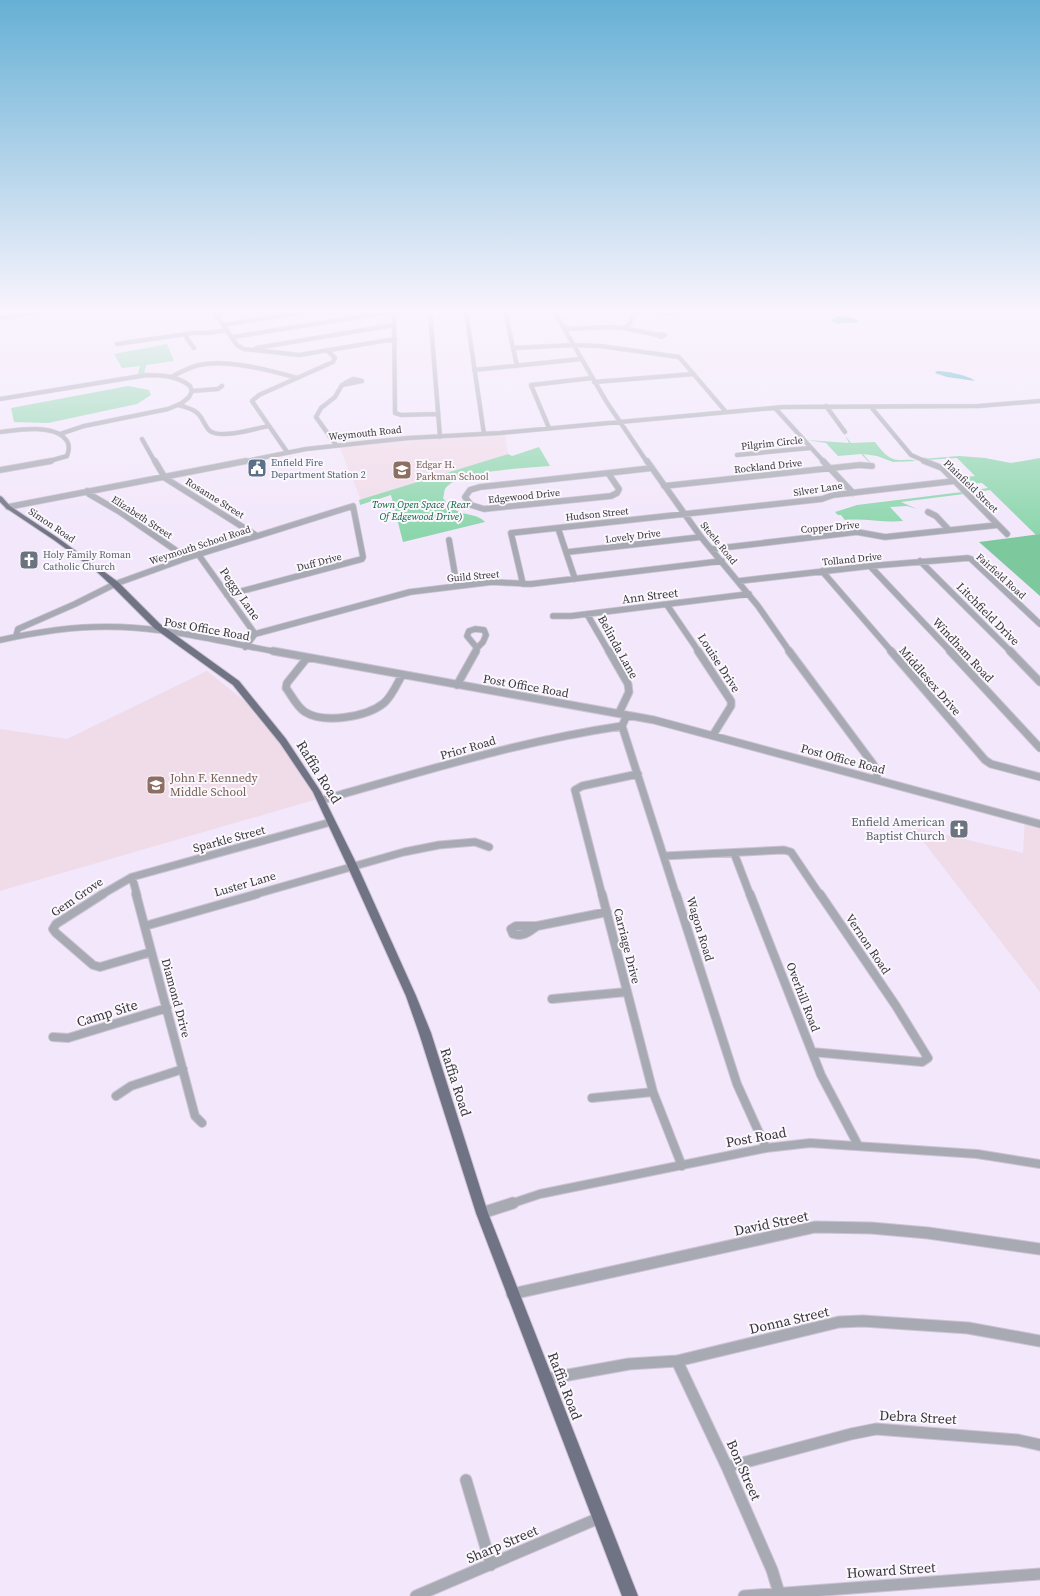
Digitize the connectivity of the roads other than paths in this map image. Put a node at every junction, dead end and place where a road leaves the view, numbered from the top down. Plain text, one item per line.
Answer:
1 (78, 385) edge
2 (190, 385) edge
3 (280, 385) edge
4 (341, 385) edge
5 (395, 385) edge
6 (436, 385) edge
7 (476, 385) edge
8 (536, 385) edge
9 (596, 385) edge
10 (704, 385) edge
11 (222, 386) dead end
12 (192, 391) junction
13 (0, 399) edge
14 (1040, 401) edge
15 (178, 405) junction
16 (826, 406) junction
17 (871, 407) junction
18 (775, 408) junction
19 (726, 412) junction
20 (438, 414) junction
21 (618, 421) junction
22 (268, 426) junction
23 (549, 428) junction
24 (0, 432) edge
25 (845, 432) dead end
26 (60, 434) junction
27 (484, 434) junction
28 (440, 437) junction
29 (142, 439) dead end
30 (336, 445) junction
31 (810, 448) junction
32 (287, 452) junction
33 (737, 455) dead end
34 (872, 466) dead end
35 (652, 468) junction
36 (830, 468) junction
37 (0, 470) edge
38 (608, 473) junction
39 (163, 476) junction
40 (955, 481) junction
41 (664, 486) junction
42 (87, 491) junction
43 (853, 493) junction
44 (0, 498) edge
45 (354, 506) joint
46 (8, 507) junction
47 (928, 512) dead end
48 (684, 513) junction
49 (998, 525) junction
50 (558, 528) junction
51 (949, 530) junction
52 (1007, 534) dead end
53 (257, 536) junction
54 (701, 537) junction
55 (448, 540) dead end
56 (712, 549) junction
57 (568, 552) junction
58 (198, 554) junction
59 (187, 558) junction
60 (968, 558) joint
61 (722, 561) junction
62 (920, 561) junction
63 (870, 566) junction
64 (822, 571) junction
65 (575, 579) junction
66 (739, 581) junction
67 (114, 584) junction
68 (523, 584) junction
69 (457, 586) junction
70 (749, 594) junction
71 (228, 595) junction
72 (667, 605) junction
73 (587, 614) junction
74 (553, 616) dead end
75 (1040, 624) edge
76 (165, 632) junction
77 (255, 634) junction
78 (16, 636) junction
79 (0, 640) edge
80 (244, 647) junction
81 (477, 648) dead end
82 (307, 658) junction
83 (402, 675) junction
84 (1040, 682) edge
85 (457, 685) junction
86 (620, 713) junction
87 (627, 715) junction
88 (622, 726) junction
89 (713, 735) junction
90 (1040, 748) edge
91 (638, 774) junction
92 (1040, 777) edge
93 (877, 780) junction
94 (322, 800) junction
95 (331, 822) junction
96 (1040, 824) edge
97 (489, 847) dead end
98 (734, 852) junction
99 (664, 856) junction
100 (352, 865) junction
101 (132, 877) junction
102 (607, 912) junction
103 (144, 926) junction
104 (537, 926) dead end
105 (151, 952) junction
106 (626, 992) junction
107 (552, 999) dead end
108 (167, 1008) junction
109 (53, 1037) dead end
110 (812, 1052) junction
111 (183, 1069) junction
112 (653, 1092) junction
113 (116, 1096) dead end
114 (592, 1098) dead end
115 (202, 1123) dead end
116 (858, 1145) junction
117 (766, 1148) junction
118 (1040, 1164) edge
119 (682, 1166) junction
120 (482, 1213) junction
121 (1040, 1248) edge
122 (512, 1294) junction
123 (1040, 1341) edge
124 (677, 1361) junction
125 (546, 1379) junction
126 (1040, 1445) edge
127 (726, 1467) junction
128 (466, 1480) dead end
129 (599, 1518) junction
130 (491, 1565) junction
131 (1040, 1574) edge
132 (779, 1593) junction
133 (416, 1596) edge
134 (630, 1596) edge
135 (744, 1596) edge

1 - 13 street
2 - 12 street
3 - 22 street
4 - 30 street
5 - 20 street
6 - 20 street
7 - 27 street
8 - 23 street
9 - 21 street, Steele Road
10 - 19 street
11 - 12 street
12 - 15 street
14 - 17 street, Weymouth Road
15 - 22 street
15 - 26 street
16 - 17 street, Weymouth Road
16 - 18 street, Weymouth Road
16 - 25 street
17 - 40 street, Plainfield Street
18 - 19 street, Weymouth Road
18 - 31 street
19 - 21 street, Weymouth Road
20 - 28 street
21 - 23 street, Weymouth Road
21 - 35 street, Steele Road
22 - 32 street
23 - 27 street, Weymouth Road
24 - 26 street
26 - 37 street
27 - 28 street, Weymouth Road
28 - 30 street, Weymouth Road
29 - 39 street
30 - 32 street, Weymouth Road
31 - 33 street, Pilgrim Circle
31 - 36 street
32 - 39 street, Weymouth Road
34 - 36 street, Rockland Drive
35 - 38 street, Edgewood Drive
35 - 41 street, Steele Road
36 - 41 street, Rockland Drive
36 - 43 street
38 - 38 street, Edgewood Drive
39 - 42 street, Weymouth Road
39 - 53 street, Rosanne Street
40 - 43 street, Silver Lane
40 - 49 street, Plainfield Street
41 - 48 street, Steele Road
42 - 46 street, Weymouth Road
42 - 59 street, Elizabeth Street
43 - 48 street, Silver Lane
44 - 46 main road, Simon Road
45 - 53 street, Weymouth School Road
45 - 71 street, Duff Drive
46 - 67 main road, Simon Road
47 - 51 street
48 - 50 street, Hudson Street
48 - 54 street, Steele Road
49 - 51 street, Copper Drive
49 - 52 street, Plainfield Street
50 - 57 street
50 - 68 street, Hudson Street
51 - 56 street, Copper Drive
53 - 58 street, Weymouth School Road
54 - 56 street, Steele Road
54 - 57 street, Lovely Drive
55 - 69 street
56 - 61 street, Steele Road
57 - 65 street
58 - 59 street, Weymouth School Road
58 - 71 street, Peggy Lane
59 - 67 street, Weymouth School Road
60 - 62 street, Tolland Drive
60 - 75 street, Fairfield Road
61 - 65 street, Guild Street
61 - 66 street, Steele Road
62 - 63 street, Tolland Drive
62 - 84 street, Litchfield Drive
63 - 64 street, Tolland Drive
63 - 90 street, Windham Road
64 - 66 street, Tolland Drive
64 - 92 street, Middlesex Drive
65 - 68 street, Guild Street
66 - 70 street, Steele Road
67 - 76 main road, Simon Road
67 - 78 street, Weymouth School Road
68 - 69 street, Guild Street
69 - 77 street, Guild Street
70 - 72 street, Ann Street
70 - 93 street, Steele Road
71 - 77 street, Peggy Lane
72 - 73 street, Ann Street
72 - 89 street, Louise Drive
73 - 74 street, Ann Street
73 - 86 street, Belinda Lane
76 - 78 street, Post Office Road
76 - 80 street, Post Office Road
76 - 94 main road, Raffia Road
77 - 80 street, Peggy Lane
78 - 79 street, Post Office Road
80 - 82 street, Post Office Road
81 - 85 street
82 - 83 street, Post Office Road
82 - 83 street
83 - 85 street, Post Office Road
85 - 86 street, Post Office Road
86 - 87 street, Post Office Road
87 - 88 street
87 - 89 street, Post Office Road
88 - 91 street, Wagon Road
88 - 94 street, Prior Road
89 - 93 street, Post Office Road
91 - 99 street, Wagon Road
91 - 102 street, Carriage Drive
93 - 96 street, Post Office Road
94 - 95 main road, Raffia Road
95 - 100 main road, Raffia Road
95 - 101 street, Sparkle Street
97 - 100 street, Luster Lane
98 - 99 street, Vernon Road
98 - 110 street, Overhill Road
98 - 110 street, Vernon Road
99 - 117 street, Wagon Road
100 - 103 street, Luster Lane
100 - 120 main road, Raffia Road
101 - 103 street, Diamond Drive
101 - 105 street, Gem Grove
102 - 104 street
102 - 106 street, Carriage Drive
103 - 105 street, Diamond Drive
105 - 108 street, Diamond Drive
106 - 107 street
106 - 112 street, Carriage Drive
108 - 109 street, Camp Site
108 - 111 street, Diamond Drive
110 - 116 street, Overhill Road
111 - 113 street
111 - 115 street, Diamond Drive
112 - 114 street
112 - 119 street, Carriage Drive
116 - 117 street, Post Road
116 - 118 street, Post Road
117 - 119 street, Post Road
119 - 120 street, Post Road
120 - 122 main road, Raffia Road
121 - 122 street, David Street
122 - 125 main road, Raffia Road
123 - 124 street, Donna Street
124 - 125 street, Donna Street
124 - 127 street, Bon Street
125 - 129 main road, Raffia Road
126 - 127 street, Debra Street
127 - 132 street, Bon Street
128 - 130 street
129 - 130 street, Sharp Street
129 - 134 main road, Raffia Road
130 - 133 street, Sharp Street
131 - 132 street, Howard Street
132 - 135 street, Howard Street

